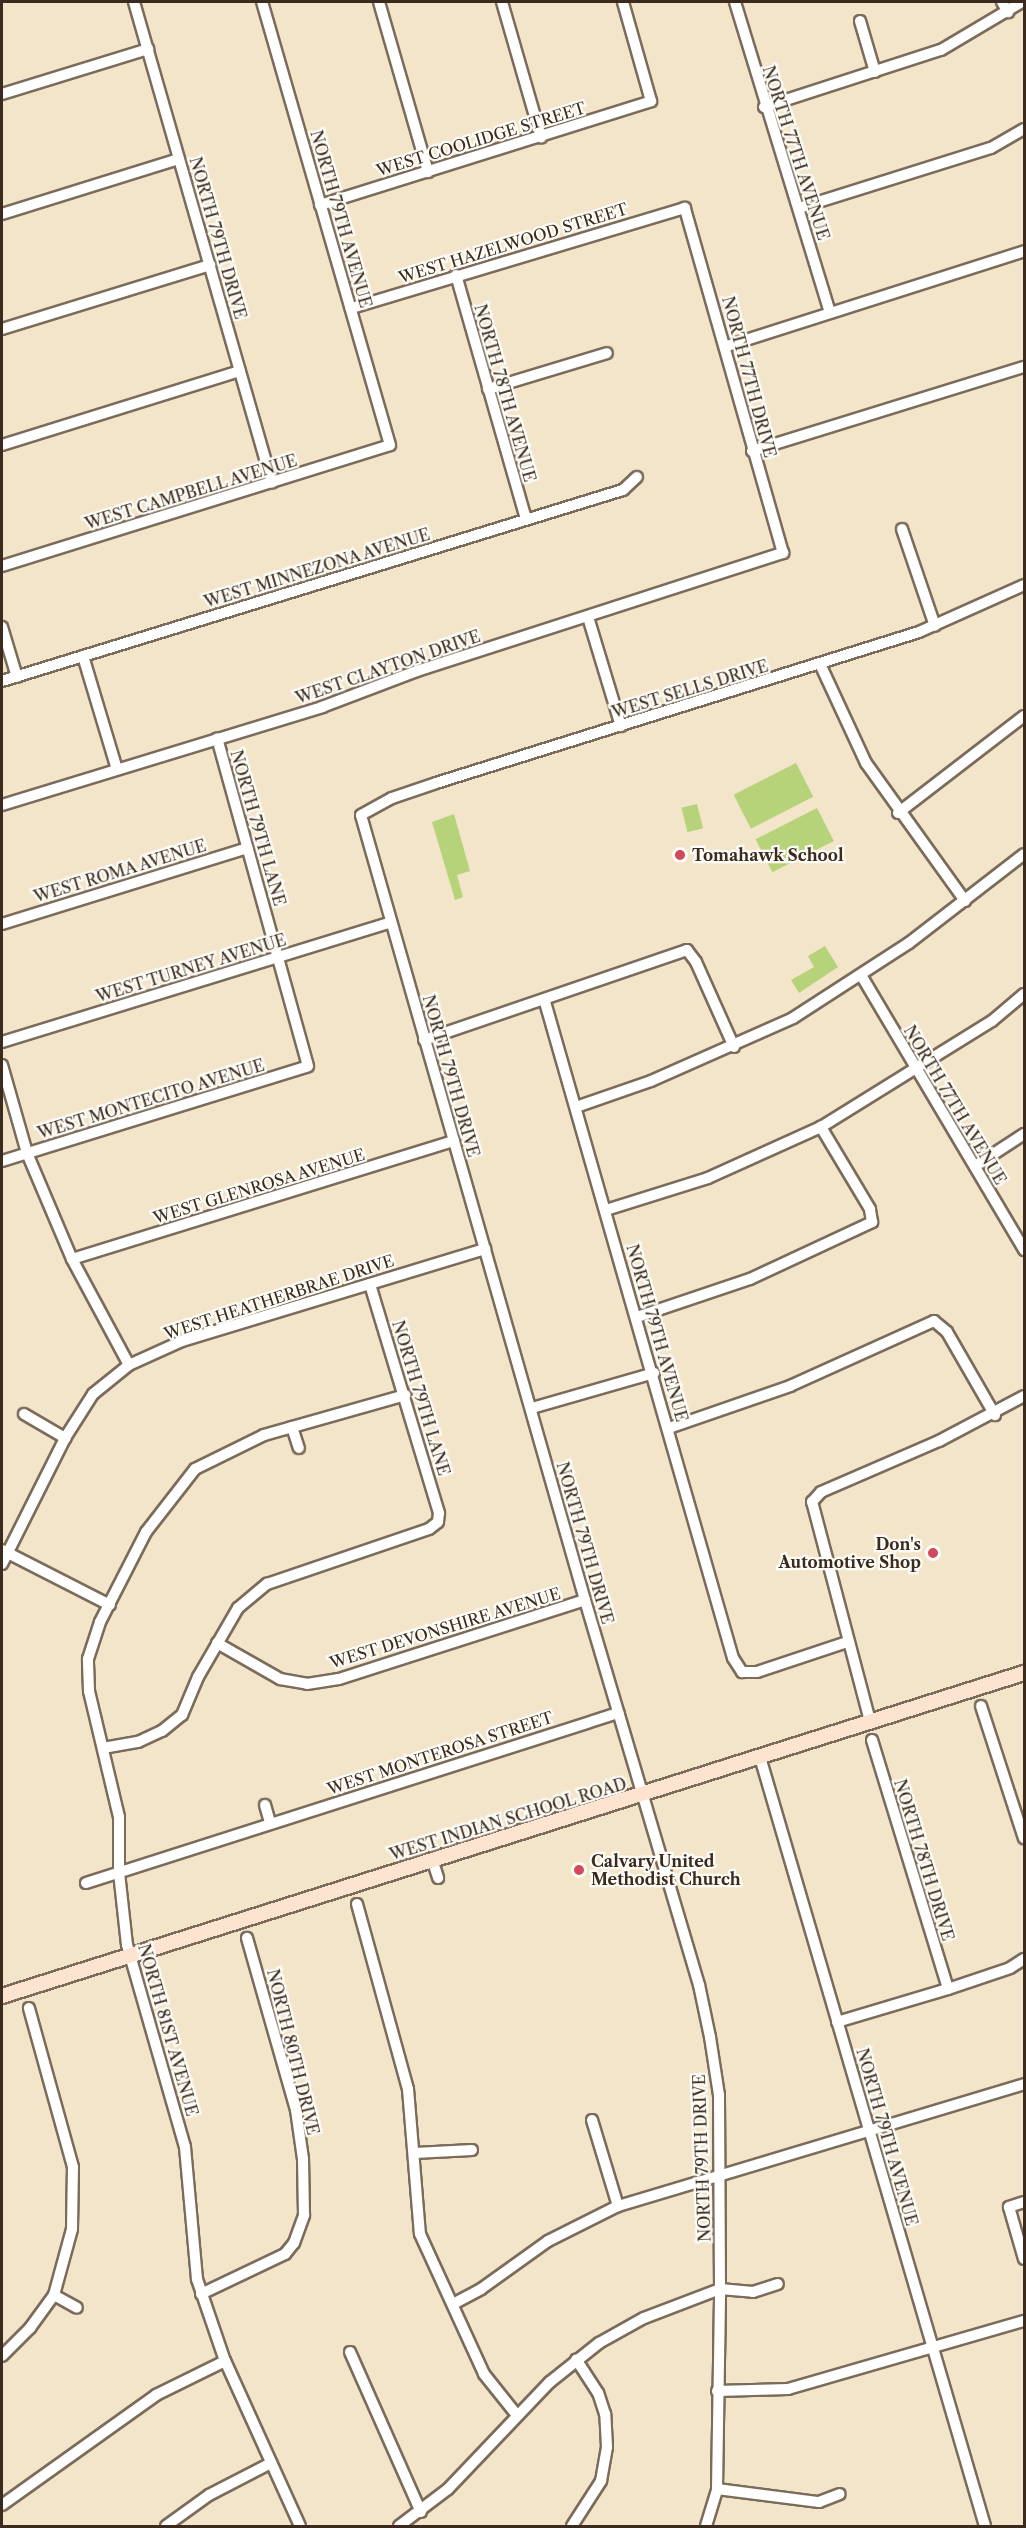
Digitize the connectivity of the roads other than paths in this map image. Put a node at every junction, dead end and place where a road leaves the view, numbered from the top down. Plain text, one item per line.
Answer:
1 (134, 2) edge
2 (262, 2) edge
3 (379, 2) edge
4 (502, 2) edge
5 (622, 2) edge
6 (735, 2) edge
7 (1002, 2) edge
8 (1022, 2) edge
9 (1008, 12) junction
10 (860, 21) dead end
11 (148, 50) junction
12 (875, 72) junction
13 (2, 94) edge
14 (764, 107) junction
15 (1024, 129) edge
16 (541, 137) junction
17 (179, 159) junction
18 (428, 172) junction
19 (320, 205) junction
20 (685, 208) joint
21 (799, 208) junction
22 (2, 214) edge
23 (1024, 251) edge
24 (210, 266) junction
25 (456, 275) junction
26 (351, 308) junction
27 (830, 313) junction
28 (2, 329) edge
29 (727, 346) junction
30 (607, 353) dead end
31 (1024, 367) edge
32 (240, 371) junction
33 (488, 389) junction
34 (2, 445) edge
35 (390, 445) joint
36 (752, 451) junction
37 (637, 477) dead end
38 (272, 483) junction
39 (526, 519) junction
40 (902, 529) dead end
41 (783, 554) joint
42 (2, 566) edge
43 (1024, 585) edge
44 (588, 617) junction
45 (935, 626) junction
46 (2, 627) edge
47 (83, 656) junction
48 (820, 664) junction
49 (17, 677) junction
50 (2, 681) edge
51 (1024, 716) edge
52 (621, 726) junction
53 (217, 738) junction
54 (117, 769) junction
55 (2, 805) edge
56 (898, 813) junction
57 (361, 815) joint
58 (248, 848) junction
59 (1024, 854) edge
60 (965, 901) junction
61 (391, 922) junction
62 (2, 924) edge
63 (280, 955) junction
64 (861, 975) junction
65 (1024, 994) edge
66 (545, 1002) junction
67 (424, 1040) junction
68 (2, 1042) edge
69 (734, 1047) junction
70 (2, 1065) edge
71 (308, 1066) joint
72 (916, 1070) junction
73 (576, 1107) junction
74 (821, 1127) junction
75 (1024, 1134) edge
76 (454, 1141) junction
77 (27, 1153) junction
78 (2, 1161) edge
79 (975, 1166) junction
80 (606, 1210) junction
81 (485, 1249) junction
82 (1024, 1250) edge
83 (72, 1259) junction
84 (370, 1284) junction
85 (637, 1317) junction
86 (129, 1365) junction
87 (654, 1373) junction
88 (405, 1395) junction
89 (1024, 1396) edge
90 (532, 1408) junction
91 (24, 1414) dead end
92 (995, 1414) junction
93 (292, 1426) junction
94 (669, 1428) junction
95 (65, 1438) junction
96 (299, 1448) dead end
97 (5, 1552) edge
98 (2, 1564) edge
99 (585, 1600) junction
100 (110, 1605) junction
101 (847, 1642) junction
102 (217, 1643) junction
103 (1024, 1673) edge
104 (981, 1706) dead end
105 (618, 1713) junction
106 (870, 1721) junction
107 (872, 1740) dead end
108 (103, 1748) junction
109 (760, 1757) junction
110 (644, 1794) junction
111 (265, 1805) dead end
112 (270, 1822) junction
113 (1024, 1838) edge
114 (432, 1859) junction
115 (119, 1872) junction
116 (438, 1878) dead end
117 (86, 1883) dead end
118 (357, 1904) dead end
119 (247, 1938) dead end
120 (130, 1956) junction
121 (1024, 1959) edge
122 (948, 1989) junction
123 (2, 1996) edge
124 (29, 2008) dead end
125 (837, 2022) junction
126 (1024, 2084) edge
127 (592, 2120) dead end
128 (869, 2131) junction
129 (472, 2150) dead end
130 (415, 2153) junction
131 (721, 2173) junction
132 (1024, 2202) edge
133 (618, 2206) junction
134 (1024, 2259) edge
135 (778, 2284) dead end
136 (720, 2289) junction
137 (201, 2294) junction
138 (54, 2295) junction
139 (453, 2304) junction
140 (77, 2308) dead end
141 (1024, 2321) edge
142 (933, 2348) junction
143 (350, 2352) dead end
144 (2, 2356) edge
145 (576, 2359) junction
146 (225, 2361) junction
147 (717, 2391) junction
148 (516, 2415) junction
149 (271, 2463) junction
150 (717, 2488) junction
151 (840, 2494) dead end
152 (2, 2505) edge
153 (421, 2512) junction
154 (166, 2526) edge
155 (300, 2526) edge
156 (399, 2526) edge
157 (572, 2526) edge
158 (706, 2526) edge
159 (984, 2526) edge

1 - 11 street, NORTH 79TH DRIVE
2 - 19 street, NORTH 79TH AVENUE
3 - 18 street
4 - 16 street
5 - 16 street, WEST COOLIDGE STREET
6 - 14 street, NORTH 77TH AVENUE
7 - 9 street
8 - 9 street
9 - 12 street
10 - 12 street
11 - 13 street
11 - 17 street, NORTH 79TH DRIVE
12 - 14 street
14 - 21 street, NORTH 77TH AVENUE
15 - 21 street
16 - 18 street, WEST COOLIDGE STREET
17 - 22 street
17 - 24 street, NORTH 79TH DRIVE
18 - 19 street, WEST COOLIDGE STREET
19 - 26 street, NORTH 79TH AVENUE
20 - 25 street, WEST HAZELWOOD STREET
20 - 29 street, NORTH 77TH DRIVE
21 - 27 street, NORTH 77TH AVENUE
23 - 27 street
24 - 28 street
24 - 32 street, NORTH 79TH DRIVE
25 - 26 street, WEST HAZELWOOD STREET
25 - 33 street, NORTH 78TH AVENUE
26 - 35 street, NORTH 79TH AVENUE
27 - 29 street
29 - 36 street, NORTH 77TH DRIVE
30 - 33 street
31 - 36 street
32 - 34 street
32 - 38 street, NORTH 79TH DRIVE
33 - 39 street, NORTH 78TH AVENUE
35 - 38 street, WEST CAMPBELL AVENUE
36 - 41 street, NORTH 77TH DRIVE
37 - 39 street, WEST MINNEZONA AVENUE
38 - 42 street, WEST CAMPBELL AVENUE
39 - 47 street, WEST MINNEZONA AVENUE
40 - 45 street
41 - 44 street, WEST CLAYTON DRIVE
43 - 45 street, WEST SELLS DRIVE
44 - 52 street
44 - 53 street, WEST CLAYTON DRIVE
45 - 48 street, WEST SELLS DRIVE
46 - 49 street
47 - 49 street, WEST MINNEZONA AVENUE
47 - 54 street
48 - 52 street, WEST SELLS DRIVE
48 - 56 street
49 - 50 street, WEST MINNEZONA AVENUE
51 - 56 street
52 - 57 street, WEST SELLS DRIVE
53 - 54 street, WEST CLAYTON DRIVE
53 - 58 street, NORTH 79TH LANE
54 - 55 street, WEST CLAYTON DRIVE
56 - 60 street
57 - 61 street, NORTH 79TH DRIVE
58 - 62 street, WEST ROMA AVENUE
58 - 63 street, NORTH 79TH LANE
59 - 60 street
60 - 64 street
61 - 63 street, WEST TURNEY AVENUE
61 - 67 street, NORTH 79TH DRIVE
63 - 68 street, WEST TURNEY AVENUE
63 - 71 street, NORTH 79TH LANE
64 - 69 street
64 - 72 street, NORTH 77TH AVENUE
65 - 72 street
66 - 67 street
66 - 69 street
66 - 73 street, NORTH 79TH AVENUE
67 - 76 street, NORTH 79TH DRIVE
69 - 73 street
70 - 77 street
71 - 77 street, WEST MONTECITO AVENUE
72 - 74 street
72 - 79 street, NORTH 77TH AVENUE
73 - 80 street, NORTH 79TH AVENUE
74 - 80 street
74 - 85 street
75 - 79 street
76 - 81 street, NORTH 79TH DRIVE
76 - 83 street, WEST GLENROSA AVENUE
77 - 78 street, WEST MONTECITO AVENUE
77 - 83 street
79 - 82 street, NORTH 77TH AVENUE
80 - 85 street, NORTH 79TH AVENUE
81 - 84 street, WEST HEATHERBRAE DRIVE
81 - 90 street, NORTH 79TH DRIVE
83 - 86 street
84 - 86 street, WEST HEATHERBRAE DRIVE
84 - 88 street, NORTH 79TH LANE
85 - 87 street, NORTH 79TH AVENUE
86 - 95 street, WEST HEATHERBRAE DRIVE
87 - 90 street
87 - 94 street, NORTH 79TH AVENUE
88 - 93 street, NORTH 81ST AVENUE
88 - 102 street, NORTH 79TH LANE
89 - 92 street
90 - 99 street, NORTH 79TH DRIVE
91 - 95 street
92 - 94 street
92 - 101 street
93 - 96 street
93 - 100 street, NORTH 81ST AVENUE
94 - 101 street, NORTH 79TH AVENUE
95 - 97 street, WEST HEATHERBRAE DRIVE
97 - 98 street, WEST HEATHERBRAE DRIVE
97 - 100 street
99 - 102 street, WEST DEVONSHIRE AVENUE
99 - 105 street, NORTH 79TH DRIVE
100 - 108 street, NORTH 81ST AVENUE
101 - 106 street
102 - 108 street
103 - 106 main road, WEST INDIAN SCHOOL ROAD
104 - 113 street
105 - 110 street, NORTH 79TH DRIVE
105 - 112 street, WEST MONTEROSA STREET
106 - 109 main road, WEST INDIAN SCHOOL ROAD
107 - 122 street, NORTH 78TH DRIVE
108 - 115 street, NORTH 81ST AVENUE
109 - 110 main road, WEST INDIAN SCHOOL ROAD
109 - 125 street, NORTH 79TH AVENUE
110 - 114 main road, WEST INDIAN SCHOOL ROAD
110 - 131 street, NORTH 79TH DRIVE
111 - 112 street
112 - 115 street, WEST MONTEROSA STREET
114 - 116 street
114 - 120 main road, WEST INDIAN SCHOOL ROAD
115 - 117 street, WEST MONTEROSA STREET
115 - 120 street, NORTH 81ST AVENUE
118 - 130 street
119 - 137 street, NORTH 80TH DRIVE
120 - 123 main road, WEST INDIAN SCHOOL ROAD
120 - 137 street, NORTH 81ST AVENUE
121 - 122 street
122 - 125 street
124 - 138 street
125 - 128 street, NORTH 79TH AVENUE
126 - 128 street
127 - 133 street
128 - 131 street
128 - 142 street, NORTH 79TH AVENUE
129 - 130 street
130 - 139 street
131 - 133 street
131 - 136 street, NORTH 79TH DRIVE
132 - 134 street
133 - 139 street
135 - 136 street
136 - 145 street
136 - 147 street, NORTH 79TH DRIVE
137 - 146 street, NORTH 81ST AVENUE
138 - 140 street
138 - 144 street
139 - 148 street
141 - 142 street
142 - 147 street
142 - 159 street, NORTH 79TH AVENUE
143 - 153 street
145 - 148 street
145 - 157 street
146 - 149 street, NORTH 81ST AVENUE
146 - 152 street
147 - 150 street, NORTH 79TH DRIVE
148 - 153 street
149 - 154 street
149 - 155 street, NORTH 81ST AVENUE
150 - 151 street
150 - 158 street, NORTH 79TH DRIVE
153 - 156 street

